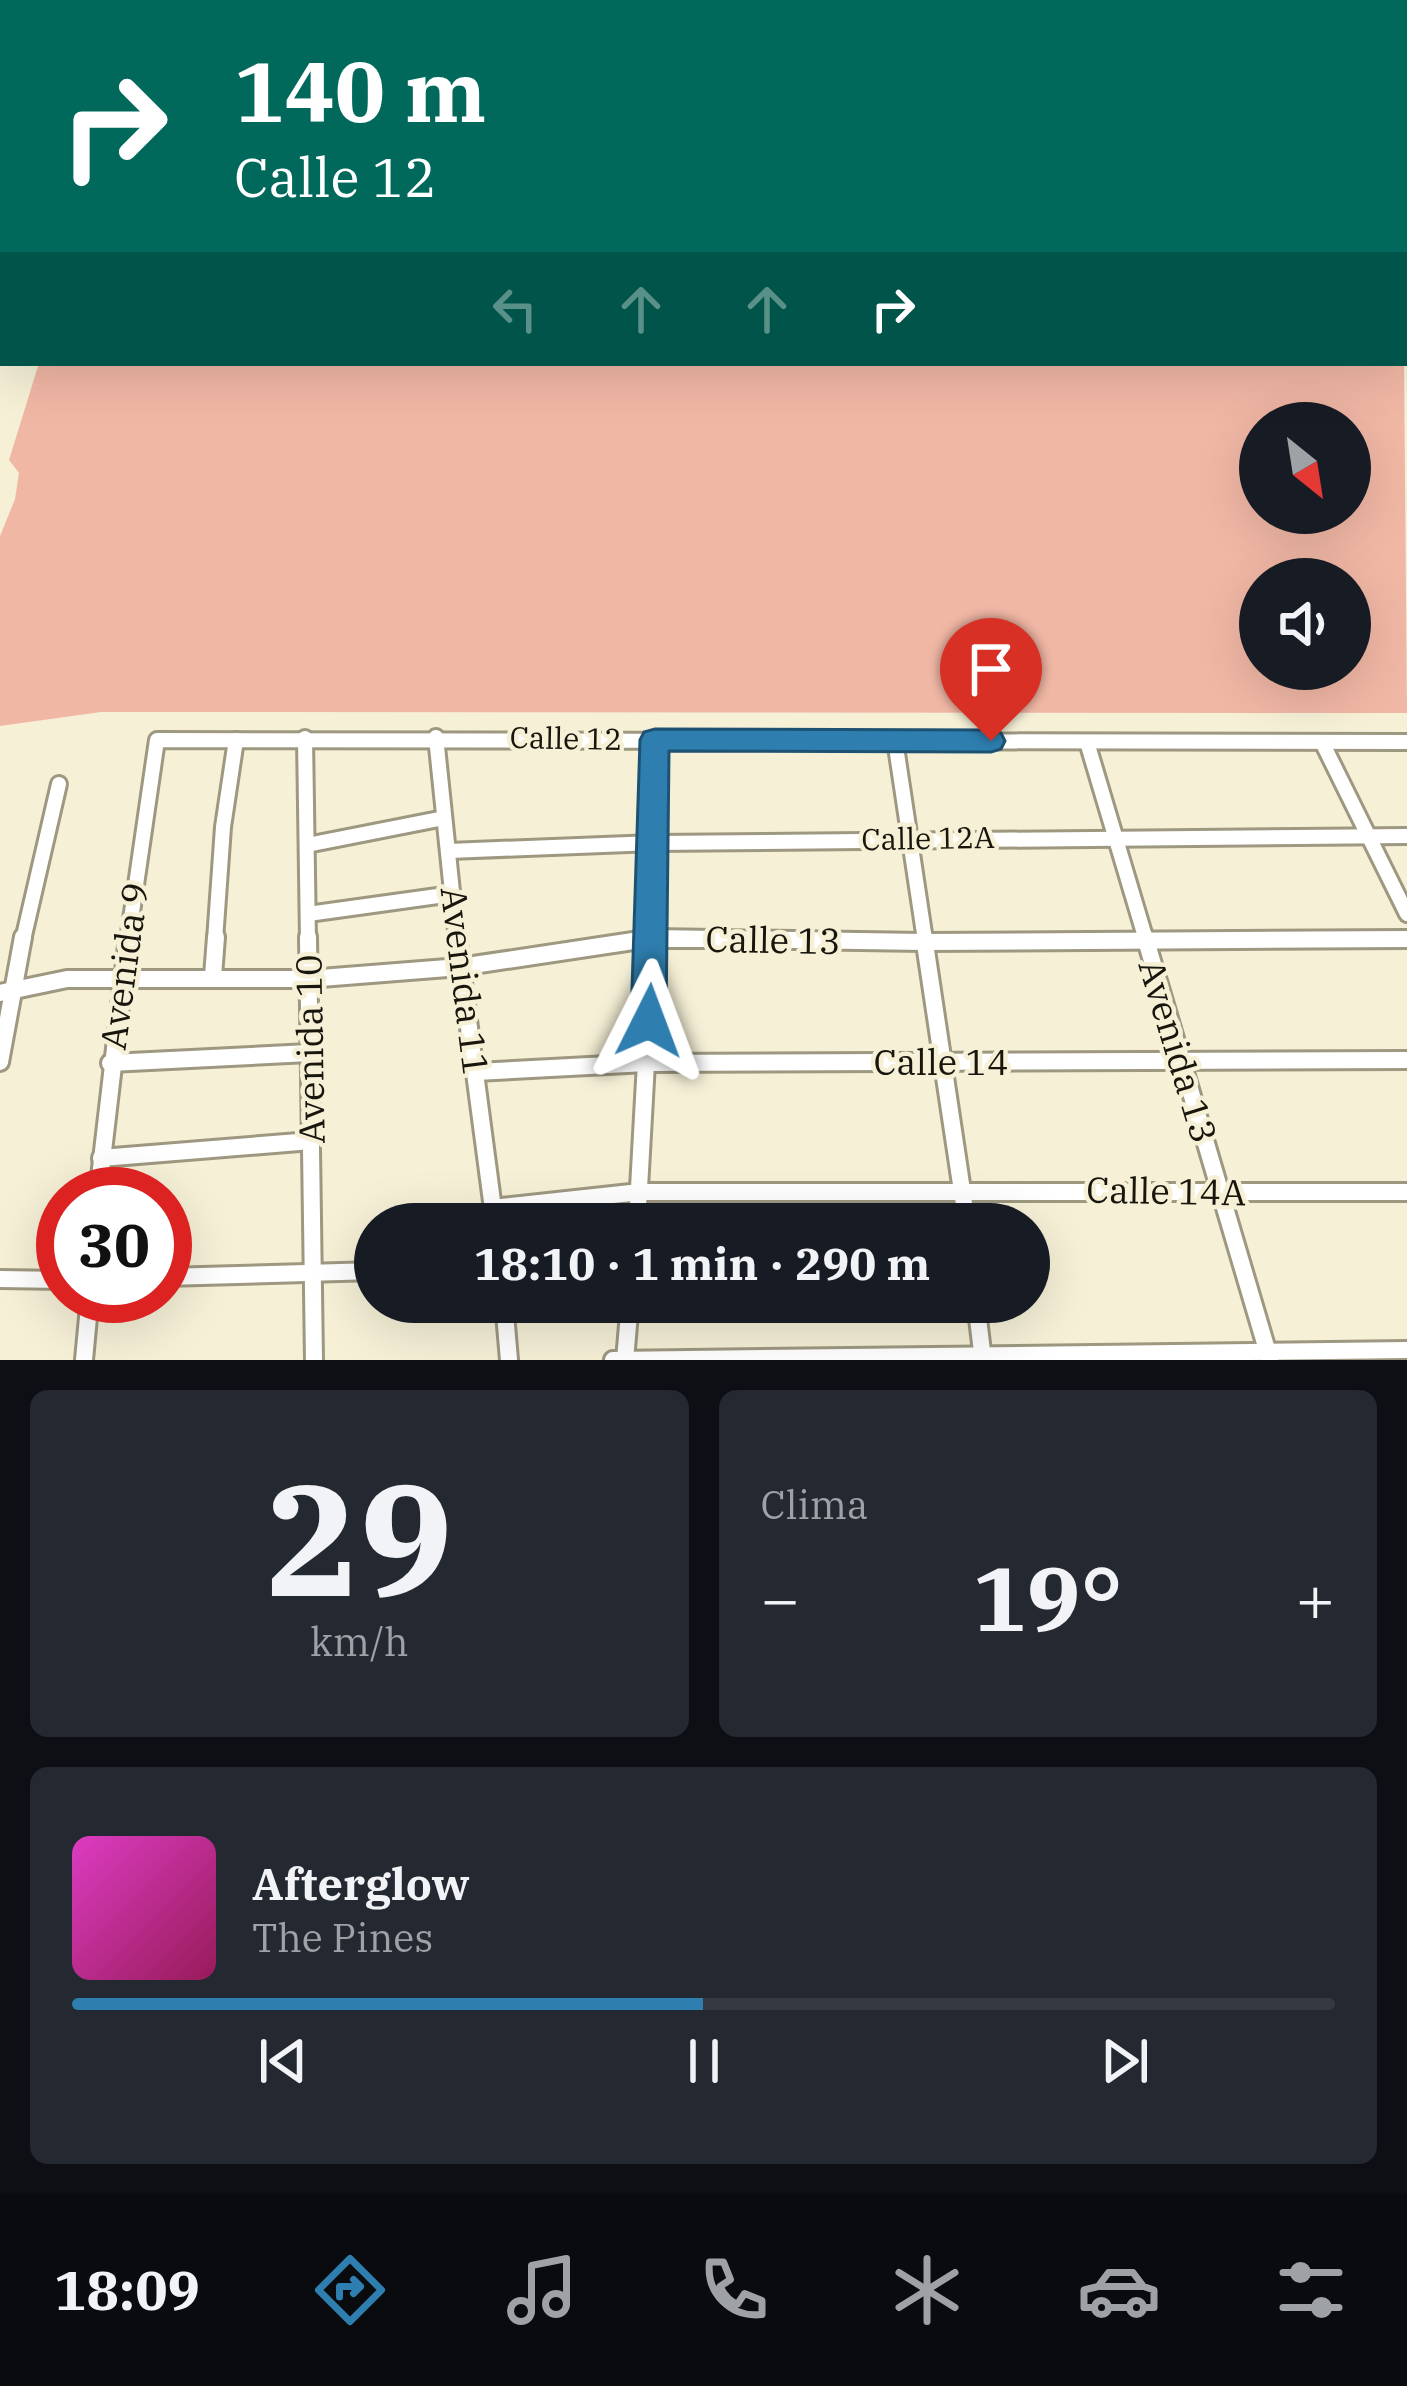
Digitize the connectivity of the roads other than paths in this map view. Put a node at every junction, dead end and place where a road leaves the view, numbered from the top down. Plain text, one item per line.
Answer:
1 (436, 737) junction
2 (305, 738) junction
3 (157, 740) joint
4 (236, 740) junction
5 (655, 740) junction
6 (895, 740) junction
7 (1087, 742) junction
8 (1322, 742) junction
9 (1407, 742) edge
10 (59, 784) dead end
11 (444, 818) junction
12 (1369, 836) junction
13 (1407, 836) edge
14 (1115, 838) junction
15 (909, 839) junction
16 (654, 843) junction
17 (307, 845) junction
18 (449, 851) junction
19 (452, 894) junction
20 (308, 914) junction
21 (1407, 914) edge
22 (653, 938) junction
23 (1407, 939) edge
24 (924, 942) junction
25 (1146, 942) junction
26 (460, 967) junction
27 (122, 976) junction
28 (213, 976) junction
29 (308, 979) junction
30 (6, 992) edge
31 (310, 1053) junction
32 (1407, 1060) edge
33 (0, 1062) edge
34 (941, 1062) junction
35 (110, 1063) junction
36 (646, 1063) junction
37 (1185, 1064) junction
38 (476, 1072) junction
39 (311, 1141) junction
40 (101, 1158) junction
41 (100, 1167) edge
42 (963, 1189) junction
43 (640, 1192) junction
44 (1220, 1192) junction
45 (1407, 1192) edge
46 (492, 1203) edge
47 (573, 1203) edge
48 (639, 1203) edge
49 (965, 1203) edge
50 (354, 1270) edge
51 (315, 1271) junction
52 (192, 1276) edge
53 (0, 1279) edge
54 (36, 1280) edge
55 (87, 1323) edge
56 (505, 1323) edge
57 (627, 1323) edge
58 (979, 1323) edge
59 (1407, 1350) edge
60 (1268, 1354) edge
61 (621, 1359) edge
62 (983, 1359) edge
63 (84, 1360) edge
64 (314, 1360) edge
65 (508, 1360) edge

1 - 2 street, Calle 12
1 - 5 street, Calle 12
1 - 11 street, Avenida 11
2 - 4 street, Calle 12
2 - 17 street, Avenida 10
3 - 4 street, Calle 12
3 - 27 street, Avenida 9
4 - 28 street
5 - 6 street, Calle 12
5 - 16 street
6 - 7 street, Calle 12
6 - 15 street
7 - 8 street, Calle 12
7 - 14 street, Avenida 13
8 - 9 street, Calle 12
8 - 12 street
10 - 30 street
11 - 17 street
11 - 18 street, Avenida 11
12 - 13 street, Calle 12A
12 - 14 street, Calle 12A
12 - 21 street
14 - 15 street, Calle 12A
14 - 25 street, Avenida 13
15 - 16 street, Calle 12A
15 - 24 street
16 - 18 street, Calle 12A
16 - 22 street
17 - 20 street, Avenida 10
18 - 19 street, Avenida 11
19 - 20 street
19 - 26 street, Avenida 11
20 - 29 street, Avenida 10
22 - 24 street, Calle 13
22 - 26 street, Calle 13
22 - 36 street
23 - 25 street, Calle 13
24 - 25 street, Calle 13
24 - 34 street
25 - 37 street, Avenida 13
26 - 29 street, Calle 13
26 - 38 street, Avenida 11
27 - 28 street, Calle 13
27 - 30 street, Calle 13
27 - 35 street, Avenida 9
28 - 29 street, Calle 13
29 - 31 street, Avenida 10
30 - 33 street
31 - 35 street
31 - 39 street, Avenida 10
32 - 37 street, Calle 14
34 - 36 street, Calle 14
34 - 37 street, Calle 14
34 - 42 street
35 - 40 street, Avenida 9
36 - 38 street, Calle 14
36 - 43 street
37 - 44 street, Avenida 13
38 - 46 street, Avenida 11
39 - 40 street
39 - 51 street, Avenida 10
40 - 41 street, Avenida 9
42 - 43 street, Calle 14A
42 - 44 street, Calle 14A
42 - 49 street
43 - 47 street, Calle 14A
43 - 48 street
44 - 45 street, Calle 14A
44 - 60 street, Avenida 13
50 - 51 street
51 - 52 street
51 - 64 street, Avenida 10
53 - 54 street
55 - 63 street
56 - 65 street
57 - 61 street
58 - 62 street
59 - 60 street
60 - 62 street
61 - 62 street

